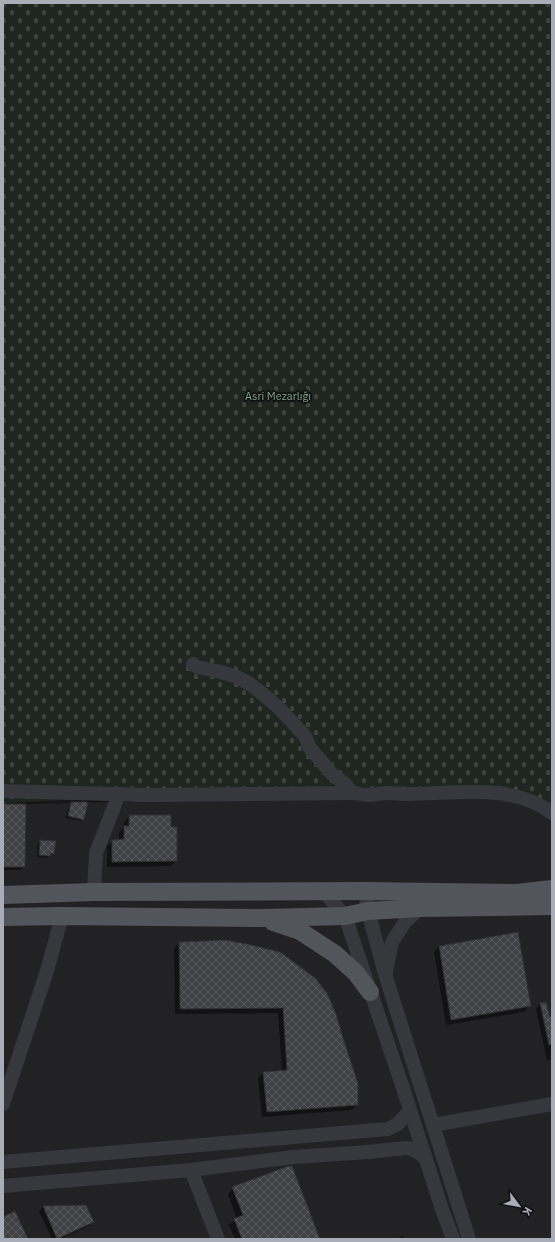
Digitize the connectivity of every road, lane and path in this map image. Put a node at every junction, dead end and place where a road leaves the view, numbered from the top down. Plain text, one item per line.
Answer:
1 (193, 664) dead end
2 (3, 791) edge
3 (352, 792) junction
4 (119, 794) junction
5 (552, 813) edge
6 (552, 889) edge
7 (365, 891) junction
8 (94, 892) junction
9 (324, 892) junction
10 (3, 895) edge
11 (552, 906) edge
12 (420, 908) junction
13 (368, 911) junction
14 (62, 916) junction
15 (345, 916) junction
16 (3, 917) edge
17 (263, 918) junction
18 (385, 974) junction
19 (370, 992) junction
20 (3, 1104) edge
21 (552, 1104) edge
22 (410, 1110) junction
23 (433, 1125) junction
24 (425, 1158) junction
25 (3, 1162) edge
26 (191, 1170) junction
27 (3, 1186) edge
28 (218, 1239) edge
29 (453, 1239) edge
30 (469, 1239) edge

1 - 3 street
2 - 4 street
3 - 4 street
3 - 5 street
4 - 8 street
6 - 7 main road
7 - 9 main road
7 - 13 street
8 - 9 main road
8 - 10 main road
9 - 15 street
11 - 12 main road
12 - 13 main road
12 - 18 street
13 - 15 main road
13 - 18 street
14 - 16 main road
14 - 17 main road
14 - 20 street
15 - 17 main road
15 - 19 street
17 - 19 main road
18 - 23 street
19 - 22 street
21 - 23 street
22 - 24 street
22 - 25 street
23 - 30 street
24 - 26 street
24 - 29 street
26 - 27 street
26 - 28 street

